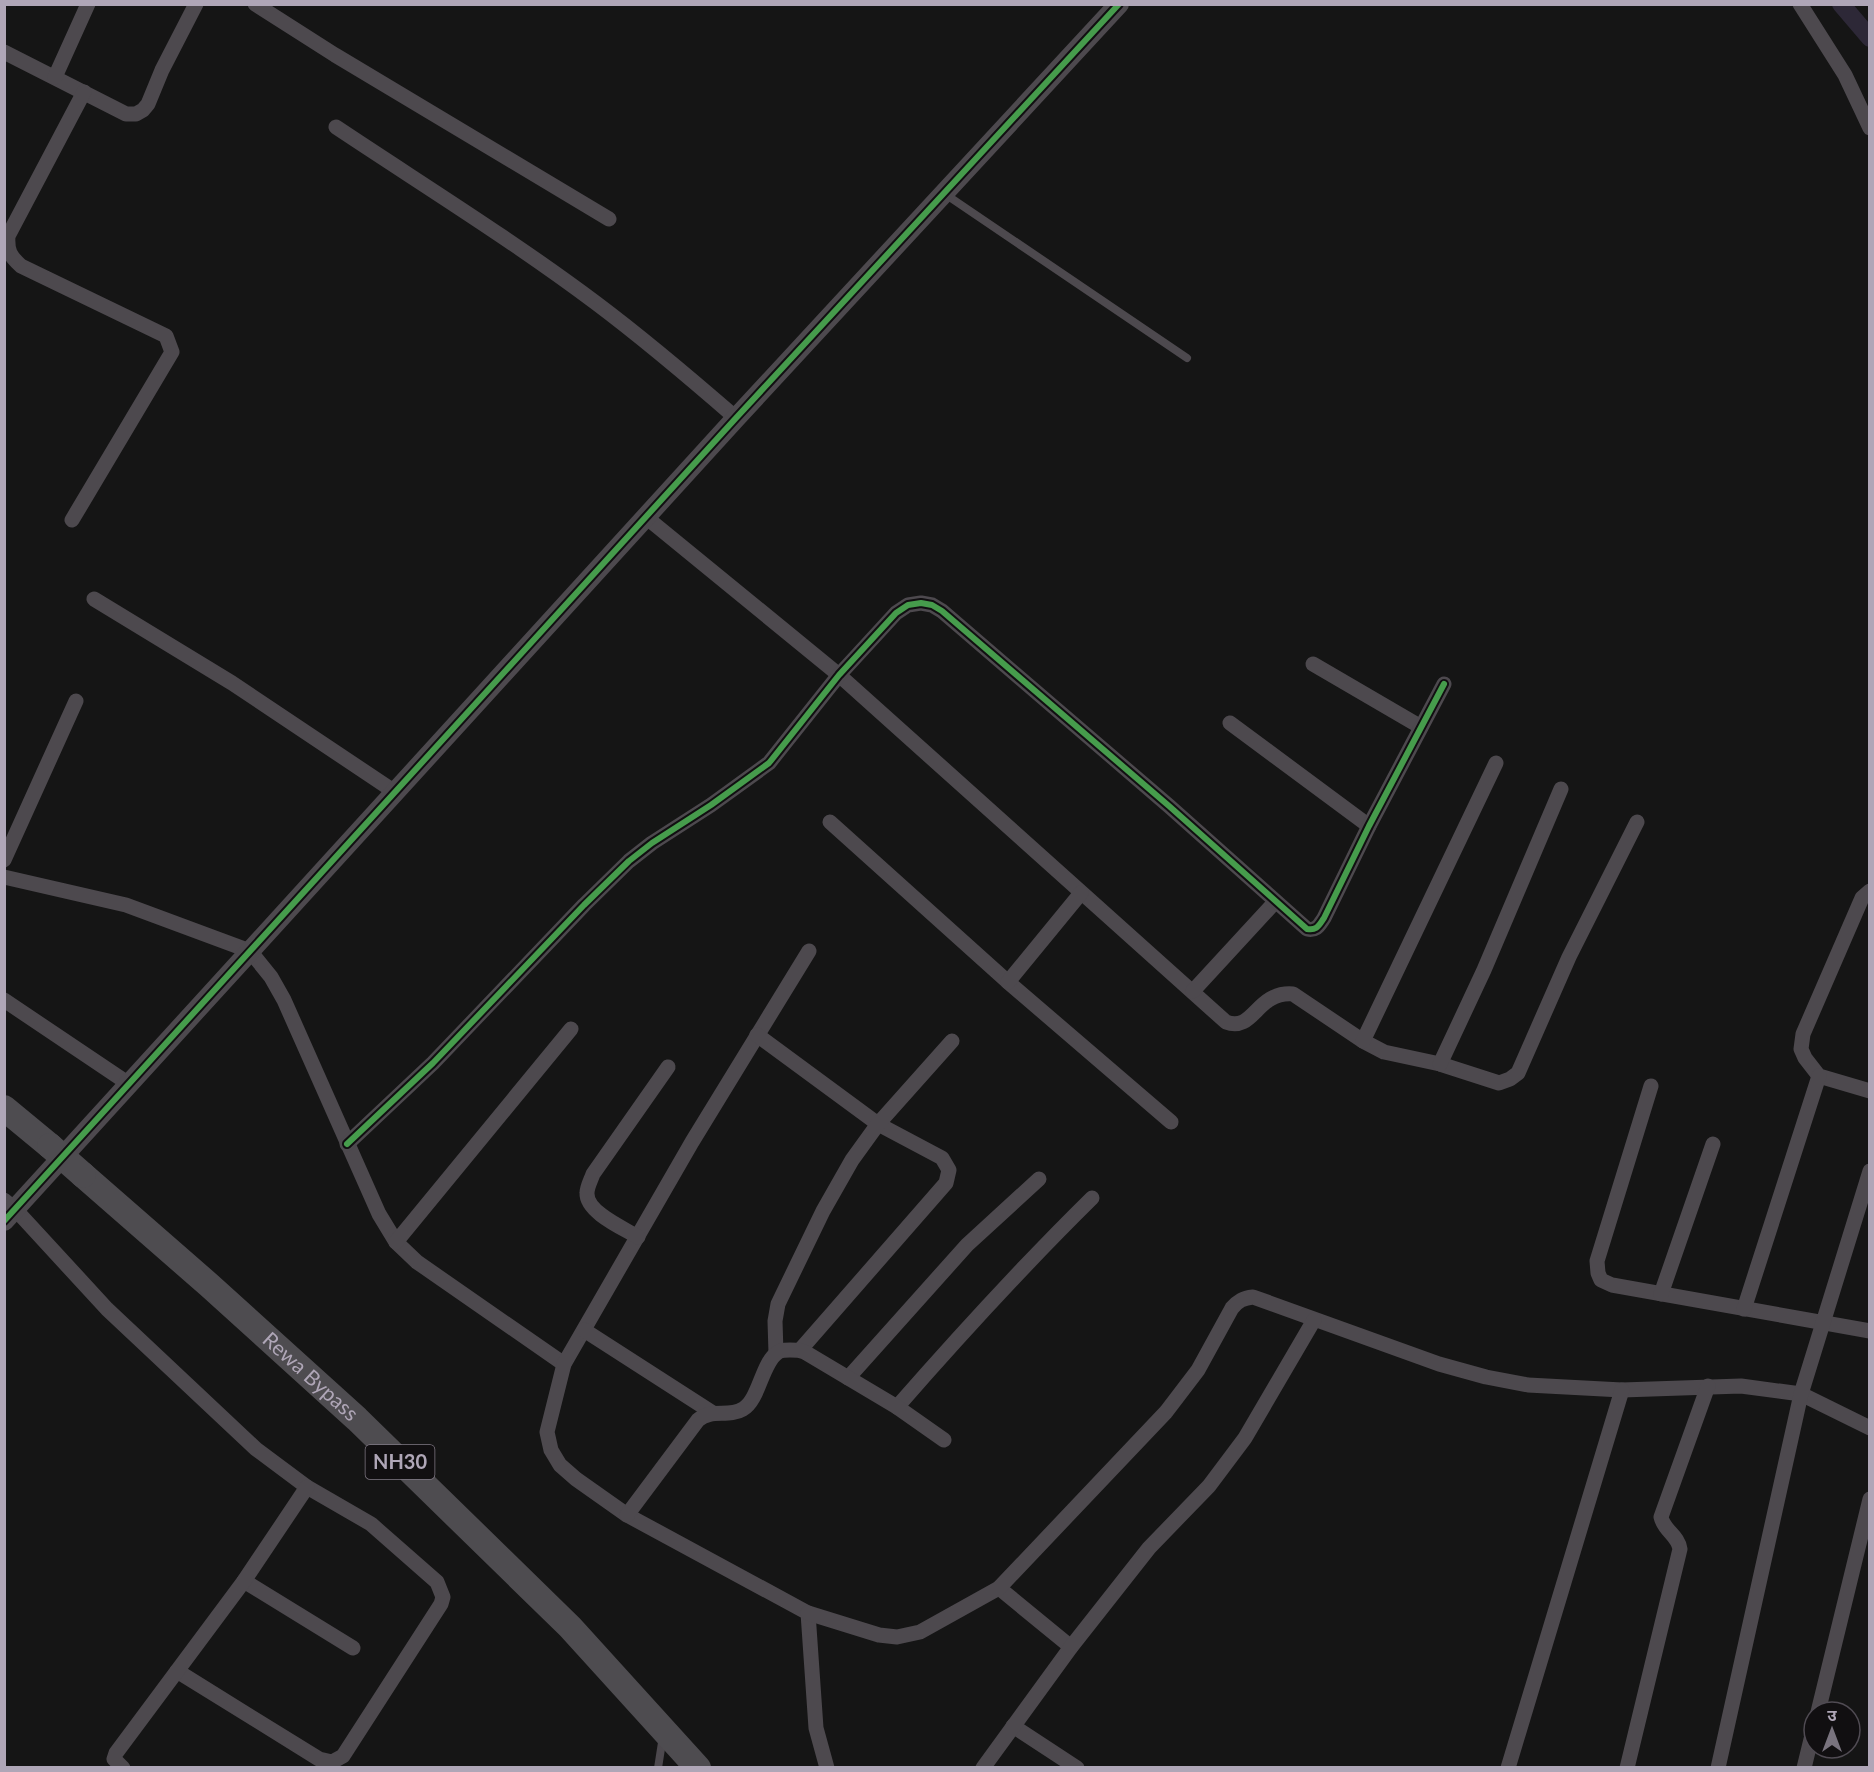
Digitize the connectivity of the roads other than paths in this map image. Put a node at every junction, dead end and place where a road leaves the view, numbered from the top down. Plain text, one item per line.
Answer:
1 (88, 4) edge
2 (196, 4) edge
3 (255, 4) edge
4 (1119, 4) edge
5 (1800, 4) edge
6 (4, 52) edge
7 (55, 78) junction
8 (84, 92) junction
9 (336, 127) dead end
10 (1869, 128) edge
11 (944, 194) junction
12 (609, 219) dead end
13 (1187, 358) dead end
14 (736, 418) junction
15 (647, 518) junction
16 (72, 520) dead end
17 (94, 599) dead end
18 (1313, 664) dead end
19 (839, 675) junction
20 (1444, 684) dead end
21 (76, 701) dead end
22 (1230, 723) dead end
23 (1421, 727) junction
24 (1496, 763) dead end
25 (1561, 789) dead end
26 (395, 792) junction
27 (830, 822) dead end
28 (1637, 822) dead end
29 (1369, 826) junction
30 (4, 860) edge
31 (4, 877) edge
32 (1869, 891) edge
33 (1081, 893) junction
34 (1275, 902) junction
35 (250, 951) junction
36 (809, 951) dead end
37 (1008, 982) junction
38 (1193, 992) junction
39 (4, 1000) edge
40 (571, 1029) dead end
41 (757, 1035) junction
42 (952, 1041) dead end
43 (1362, 1041) junction
44 (1440, 1064) junction
45 (668, 1067) dead end
46 (1819, 1076) junction
47 (129, 1084) junction
48 (1651, 1086) dead end
49 (1869, 1091) edge
50 (4, 1108) edge
51 (1171, 1122) dead end
52 (878, 1124) junction
53 (1713, 1143) dead end
54 (347, 1144) junction
55 (1869, 1171) edge
56 (1039, 1179) dead end
57 (1092, 1198) dead end
58 (8, 1210) edge
59 (638, 1237) junction
60 (396, 1242) junction
61 (1661, 1294) junction
62 (1744, 1309) junction
63 (1314, 1320) junction
64 (1823, 1323) junction
65 (584, 1330) junction
66 (1869, 1331) edge
67 (801, 1349) junction
68 (776, 1353) junction
69 (564, 1364) junction
70 (848, 1378) junction
71 (1708, 1386) junction
72 (1622, 1390) junction
73 (1801, 1394) junction
74 (897, 1407) junction
75 (713, 1413) junction
76 (1869, 1428) edge
77 (944, 1440) dead end
78 (307, 1487) junction
79 (1869, 1499) edge
80 (627, 1515) junction
81 (244, 1581) junction
82 (999, 1588) junction
83 (808, 1613) junction
84 (1071, 1647) junction
85 (353, 1648) dead end
86 (177, 1671) junction
87 (1821, 1700) edge
88 (1013, 1726) junction
89 (664, 1728) junction
90 (123, 1767) edge
91 (658, 1767) edge
92 (698, 1767) edge
93 (827, 1767) edge
94 (983, 1767) edge
95 (1077, 1767) edge
96 (1508, 1767) edge
97 (1627, 1767) edge
98 (1718, 1767) edge

1 - 7 street
2 - 8 street
3 - 12 street
4 - 11 street
5 - 10 street
6 - 7 street
7 - 8 street
8 - 16 street
9 - 14 street
11 - 13 lane
11 - 14 street
14 - 15 street
15 - 19 street
15 - 26 street
17 - 26 street
18 - 23 street
19 - 33 street
19 - 34 street
19 - 54 street
20 - 23 street
21 - 30 street
22 - 29 street
23 - 29 street
24 - 43 street
25 - 44 street
26 - 35 street
27 - 37 street
28 - 44 street
29 - 34 street
31 - 35 street
32 - 46 street
33 - 37 street
33 - 38 street
34 - 38 street
35 - 47 street
35 - 54 street
36 - 41 street
37 - 51 street
38 - 43 street
39 - 47 street
40 - 60 street
41 - 52 street
41 - 59 street
42 - 52 street
43 - 44 street
45 - 59 street
46 - 49 street
46 - 62 street
47 - 58 street
48 - 61 street
50 - 89 highway, Rewa Bypass / NH30, bridge
52 - 67 street
52 - 68 street
53 - 61 street
54 - 60 street
55 - 64 street
56 - 70 street
57 - 74 street
58 - 78 street
59 - 65 street
60 - 69 street
61 - 62 street
62 - 64 street
63 - 72 street
63 - 82 street
63 - 84 street
64 - 66 street
64 - 73 street
65 - 69 street
65 - 75 street
67 - 68 street
67 - 70 street
68 - 75 street
69 - 80 street
70 - 74 street
71 - 72 street
71 - 73 street
71 - 97 street
72 - 96 street
73 - 76 street
73 - 98 street
74 - 77 street
75 - 80 street
78 - 81 street
78 - 86 street
79 - 87 street
80 - 83 street
81 - 85 street
81 - 86 street
82 - 83 street
82 - 84 street
83 - 93 street
84 - 88 street
86 - 90 street
88 - 94 street
88 - 95 street
89 - 91 lane
89 - 92 highway, Rewa Bypass / NH30

